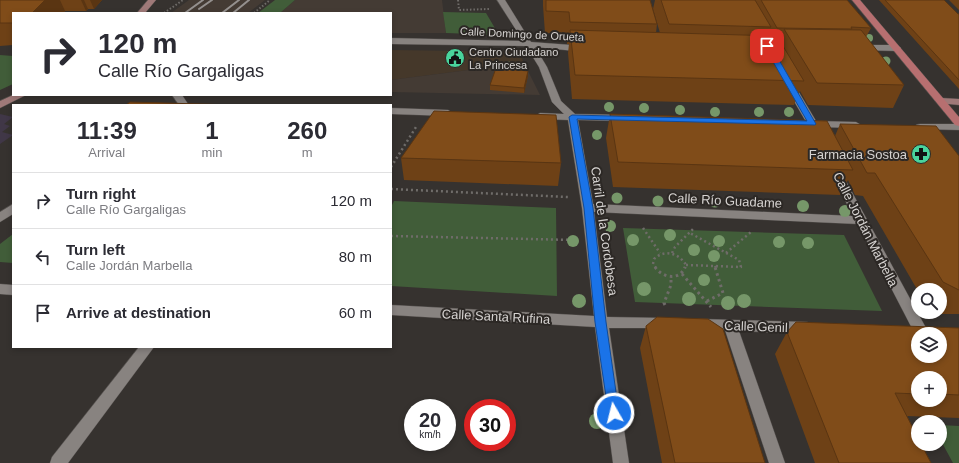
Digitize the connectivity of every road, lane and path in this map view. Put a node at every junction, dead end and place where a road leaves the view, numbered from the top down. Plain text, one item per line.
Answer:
1 (152, 0) edge
2 (183, 0) edge
3 (270, 0) edge
4 (458, 0) edge
5 (501, 0) edge
6 (856, 0) edge
7 (491, 8) dead end
8 (142, 12) edge
9 (165, 12) edge
10 (255, 12) edge
11 (392, 41) edge
12 (529, 44) junction
13 (850, 48) edge
14 (897, 48) junction
15 (596, 49) edge
16 (786, 78) edge
17 (19, 96) edge
18 (178, 96) edge
19 (941, 101) junction
20 (959, 102) edge
21 (187, 104) edge
22 (0, 105) edge
23 (392, 111) edge
24 (425, 112) junction
25 (456, 113) edge
26 (534, 116) edge
27 (572, 117) junction
28 (636, 118) edge
29 (959, 123) edge
30 (808, 124) junction
31 (866, 126) edge
32 (912, 127) edge
33 (959, 127) edge
34 (821, 142) edge
35 (392, 165) edge
36 (834, 168) edge
37 (392, 189) edge
38 (588, 203) junction
39 (12, 209) edge
40 (0, 218) edge
41 (860, 220) junction
42 (643, 228) dead end
43 (693, 229) dead end
44 (751, 232) dead end
45 (690, 233) junction
46 (392, 236) edge
47 (592, 240) junction
48 (660, 253) junction
49 (672, 253) junction
50 (726, 253) junction
51 (686, 265) junction
52 (715, 266) junction
53 (682, 274) junction
54 (671, 277) junction
55 (0, 289) edge
56 (12, 290) edge
57 (707, 301) junction
58 (665, 305) dead end
59 (711, 307) dead end
60 (392, 310) edge
61 (600, 322) junction
62 (675, 323) edge
63 (691, 324) edge
64 (730, 325) junction
65 (824, 328) edge
66 (906, 331) edge
67 (146, 348) edge
68 (58, 463) edge
69 (621, 463) edge
70 (777, 463) edge

1 - 8 street
2 - 9 path
3 - 10 path
4 - 7 path
5 - 12 street
6 - 14 main road
11 - 12 street, Calle Domingo de Orueta
12 - 15 street, Calle Domingo de Orueta
12 - 27 street
13 - 14 street
14 - 19 main road
16 - 30 street
17 - 22 street
18 - 21 street
19 - 20 street
19 - 29 main road
23 - 24 street
24 - 25 street
24 - 35 path
26 - 27 street
27 - 28 street
27 - 38 street, Carril de la Cordobesa
30 - 31 street
30 - 34 street
32 - 33 street
36 - 41 street, Calle Jordán Marbella
37 - 38 path
38 - 41 street, Calle Río Guadame
38 - 47 street, Carril de la Cordobesa
39 - 40 street
41 - 66 street, Calle Jordán Marbella
42 - 48 path
43 - 45 path
44 - 50 path
45 - 49 path
45 - 50 path
46 - 47 path
47 - 61 street, Carril de la Cordobesa
48 - 49 path
48 - 54 path
49 - 51 path
50 - 52 path
51 - 52 path
51 - 53 path
52 - 57 path
53 - 54 path
53 - 57 path
54 - 58 path
55 - 56 street
57 - 59 path
60 - 61 street, Calle Santa Rufina
61 - 62 street
61 - 69 street, Carril de la Cordobesa
63 - 64 street, Calle Genil
64 - 65 street, Calle Genil
64 - 70 street
67 - 68 street

